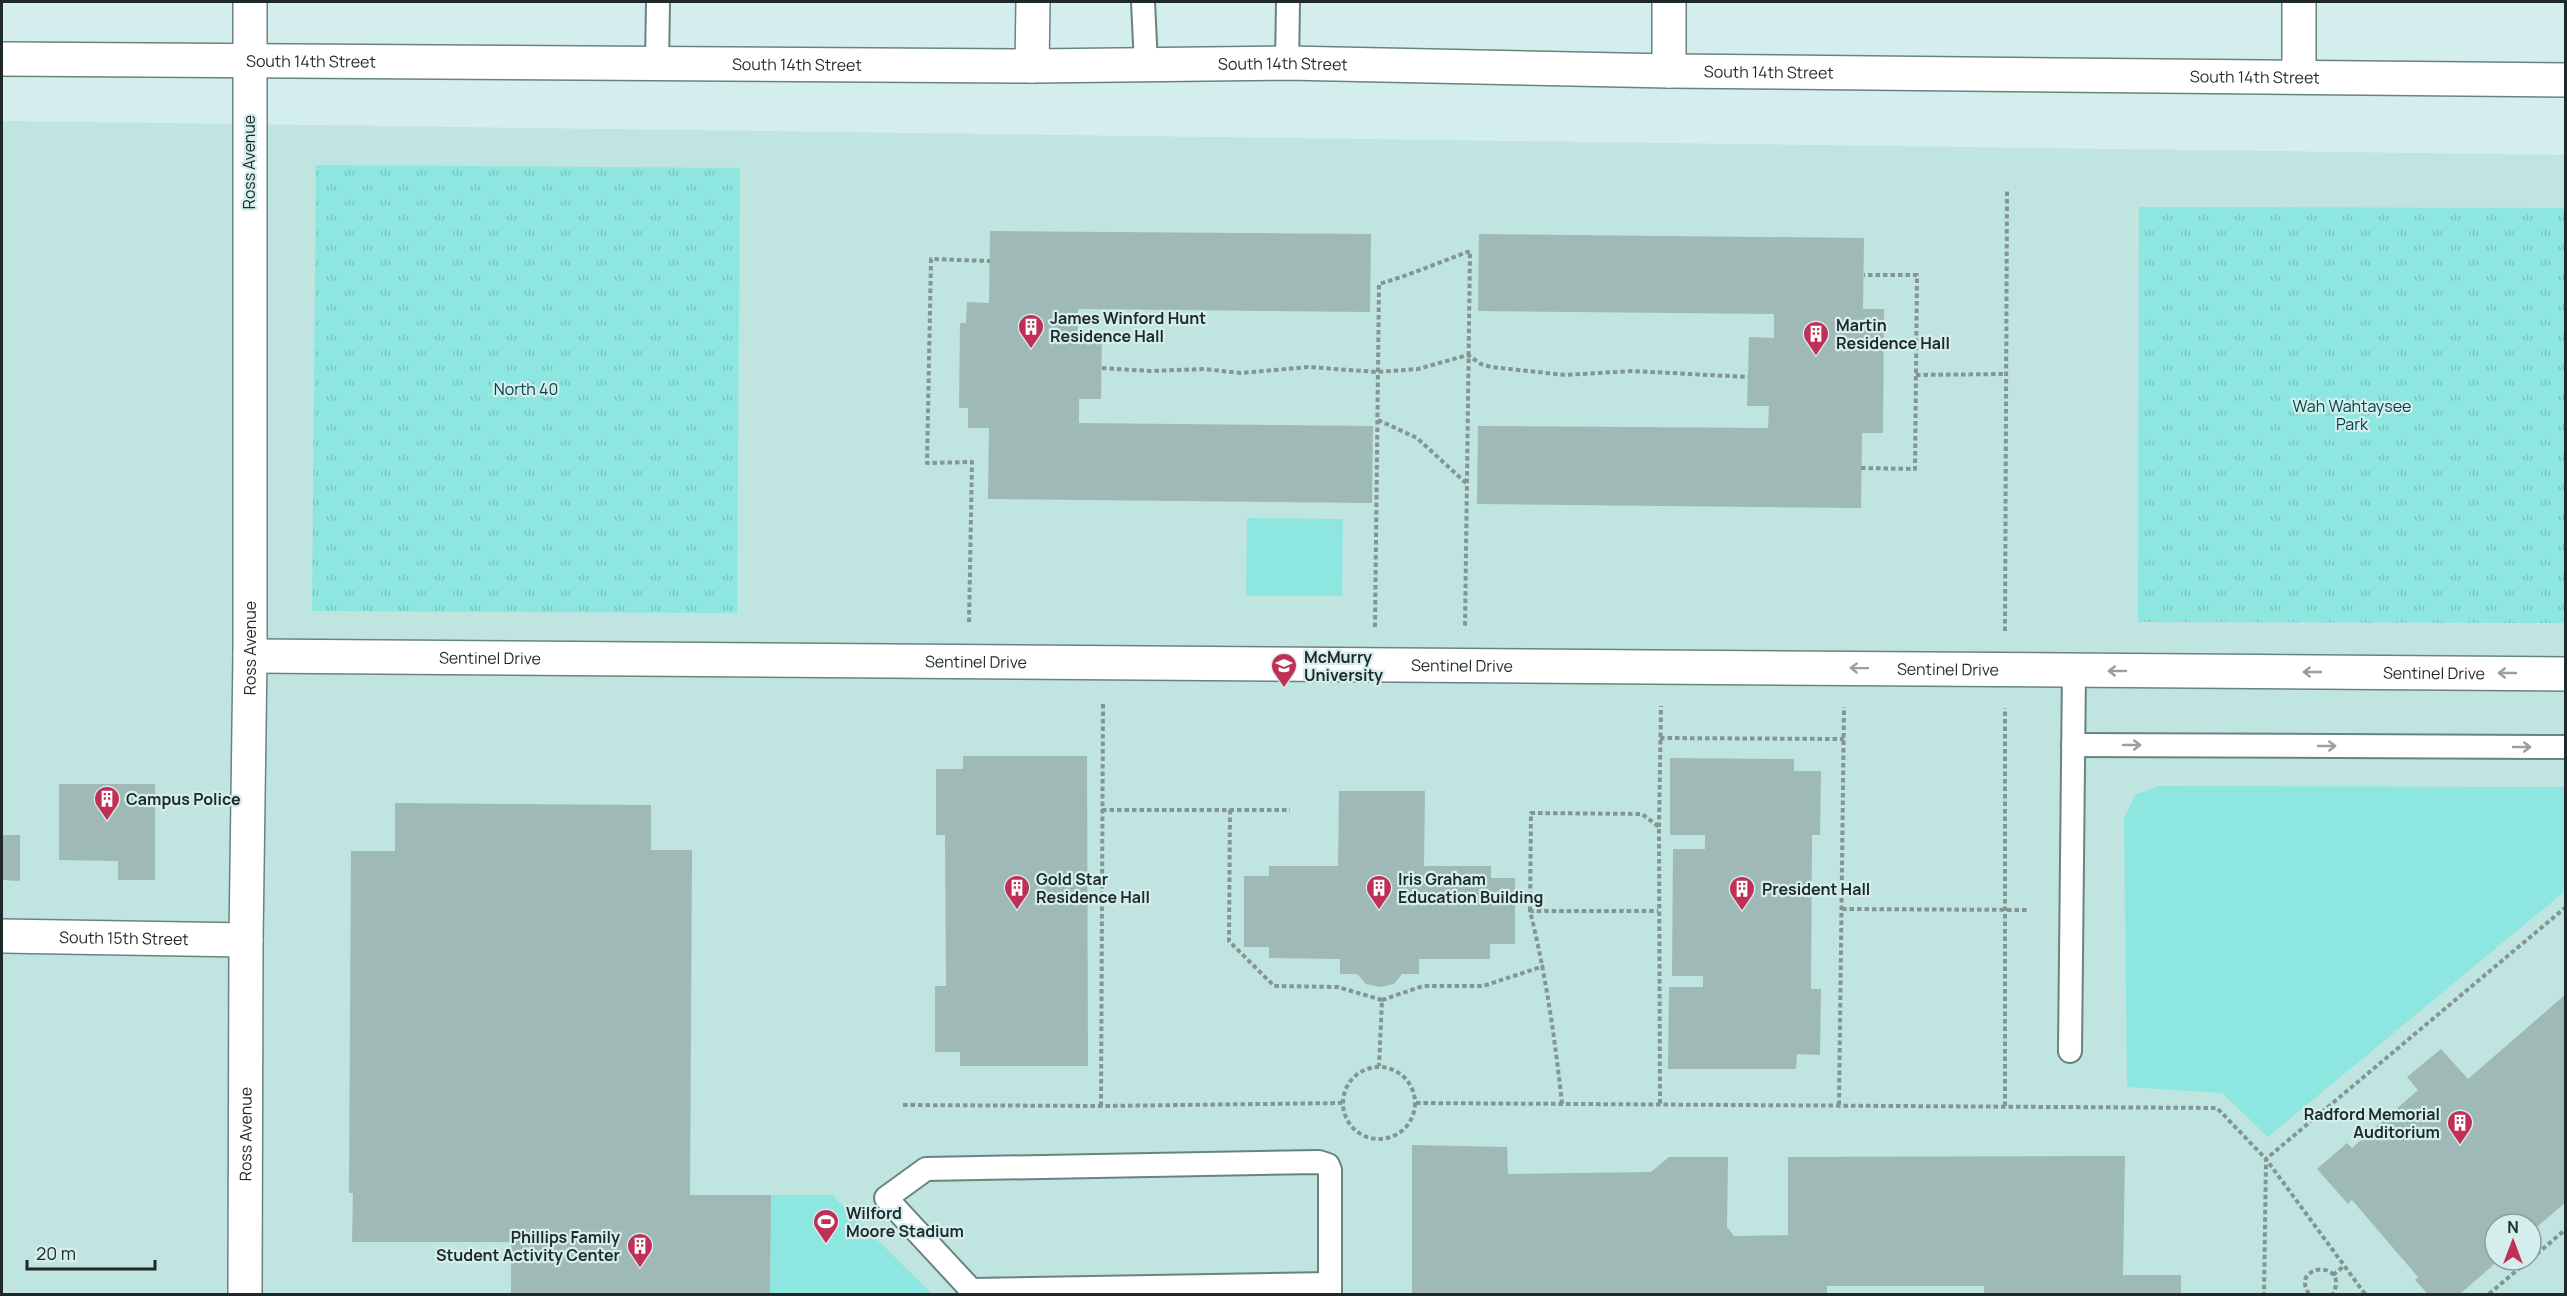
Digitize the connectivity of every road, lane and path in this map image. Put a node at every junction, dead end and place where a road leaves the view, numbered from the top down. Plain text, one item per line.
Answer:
1 (250, 2) edge
2 (658, 2) edge
3 (1033, 2) edge
4 (1143, 2) edge
5 (1288, 2) edge
6 (1669, 2) edge
7 (2299, 2) edge
8 (2, 59) edge
9 (249, 61) junction
10 (657, 63) junction
11 (1287, 63) junction
12 (1146, 64) junction
13 (1032, 66) junction
14 (1669, 71) junction
15 (2299, 76) junction
16 (2565, 80) edge
17 (2007, 189) dead end
18 (990, 261) dead end
19 (1864, 275) dead end
20 (1468, 356) junction
21 (1102, 368) dead end
22 (1377, 372) junction
23 (2005, 374) junction
24 (1916, 375) junction
25 (1748, 377) dead end
26 (1378, 420) junction
27 (1861, 468) dead end
28 (1466, 483) junction
29 (250, 656) junction
30 (968, 662) junction
31 (1103, 662) junction
32 (1375, 664) junction
33 (1465, 665) junction
34 (1845, 668) junction
35 (2005, 669) junction
36 (2074, 670) junction
37 (2565, 674) edge
38 (1844, 739) junction
39 (2073, 745) junction
40 (2565, 747) edge
41 (1102, 810) junction
42 (1230, 810) junction
43 (1290, 810) dead end
44 (1659, 827) junction
45 (2565, 907) edge
46 (1842, 909) junction
47 (1658, 910) junction
48 (2006, 910) junction
49 (2028, 910) dead end
50 (1530, 911) junction
51 (2, 936) edge
52 (246, 940) junction
53 (1544, 966) junction
54 (1382, 1000) junction
55 (2070, 1051) dead end
56 (1379, 1066) junction
57 (1342, 1103) junction
58 (1416, 1103) junction
59 (1562, 1104) junction
60 (1660, 1105) junction
61 (903, 1106) dead end
62 (1101, 1106) junction
63 (1839, 1106) junction
64 (2005, 1106) junction
65 (2266, 1159) junction
66 (2565, 1229) edge
67 (2543, 1248) edge
68 (2344, 1266) junction
69 (2515, 1272) edge
70 (2333, 1275) junction
71 (1330, 1289) edge
72 (973, 1292) edge
73 (245, 1294) edge
74 (2264, 1294) edge
75 (2309, 1294) edge
76 (2333, 1294) edge
77 (2365, 1294) edge
78 (2489, 1294) edge

1 - 9 street, Ross Avenue
2 - 10 lane
3 - 13 street
4 - 12 lane
5 - 11 lane
6 - 14 street
7 - 15 street
8 - 9 street, South 14th Street
9 - 10 street, South 14th Street
9 - 29 street, Ross Avenue
10 - 13 street, South 14th Street
11 - 12 street, South 14th Street
11 - 14 street, South 14th Street
12 - 13 street, South 14th Street
14 - 15 street, South 14th Street
15 - 16 street, South 14th Street
17 - 23 path
18 - 30 path
19 - 24 path
20 - 22 path
20 - 22 path
20 - 25 path
20 - 28 path
21 - 22 path
22 - 26 path
23 - 24 path
23 - 35 path
24 - 27 path
26 - 28 path
26 - 32 path
28 - 33 path
29 - 30 street, Sentinel Drive
29 - 52 street, Ross Avenue
30 - 31 street, Sentinel Drive
31 - 32 street, Sentinel Drive
31 - 41 path
32 - 33 street, Sentinel Drive
33 - 34 street, Sentinel Drive
35 -> 34 street, Sentinel Drive
34 - 38 path
35 - 36 street, Sentinel Drive
35 - 48 path
37 -> 36 street, Sentinel Drive
36 - 39 lane
38 - 44 path
38 - 46 path
39 -> 40 lane
39 - 55 lane
41 - 42 path
41 - 62 path
42 - 43 path
42 - 54 path
44 - 47 path
44 - 50 path
45 - 65 path
46 - 48 path
46 - 63 path
47 - 50 path
47 - 60 path
48 - 49 path
48 - 64 path
50 - 53 path
51 - 52 street, South 15th Street
52 - 73 street, Ross Avenue
53 - 54 path
53 - 59 path
54 - 56 path
56 - 57 path
56 - 58 path
57 - 58 path
57 - 62 path
58 - 59 path
59 - 60 path
60 - 63 path
61 - 62 path
63 - 64 path
64 - 65 path
65 - 68 path
65 - 74 path
66 - 67 path
68 - 70 path
68 - 77 path
69 - 78 path
70 - 75 path
70 - 76 path
71 - 72 lane
71 - 72 lane

